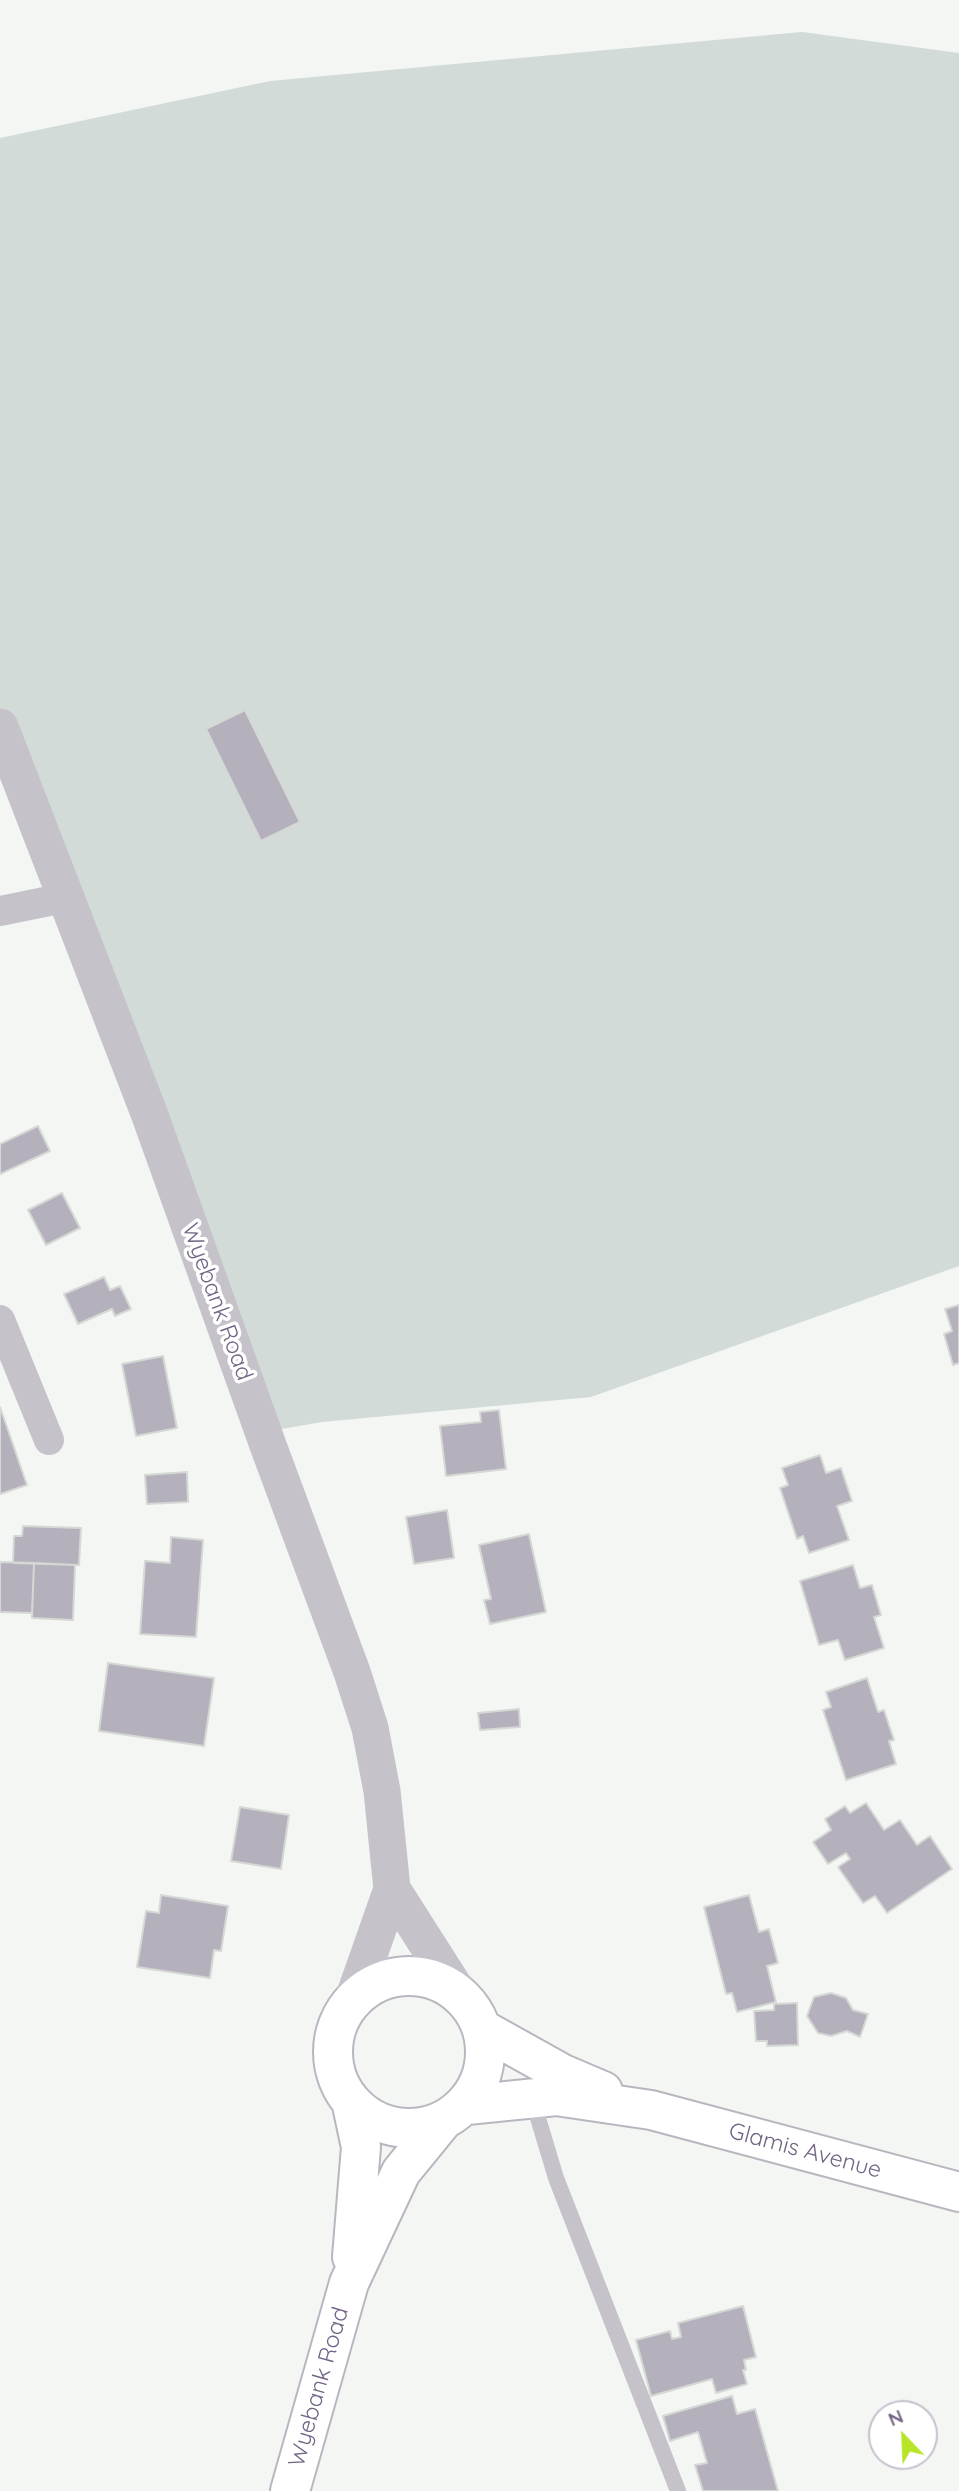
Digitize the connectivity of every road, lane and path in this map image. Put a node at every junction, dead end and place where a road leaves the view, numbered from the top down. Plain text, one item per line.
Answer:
1 (0, 727) edge
2 (64, 898) junction
3 (0, 911) edge
4 (0, 1320) edge
5 (49, 1440) dead end
6 (392, 1889) junction
7 (457, 1991) junction
8 (353, 2000) junction
9 (484, 2030) junction
10 (532, 2098) junction
11 (352, 2105) junction
12 (651, 2110) junction
13 (454, 2114) junction
14 (959, 2192) edge
15 (349, 2283) junction
16 (290, 2491) edge
17 (678, 2491) edge

1 - 2 street, Wyebank Road
2 - 3 street
2 - 6 street, Wyebank Road
4 - 5 street
6 - 7 street, Wyebank Road
6 - 8 street, Wyebank Road
7 - 8 main road
7 - 9 main road
8 - 11 main road
9 - 12 main road, Glamis Avenue
9 - 13 main road
10 - 12 main road, Glamis Avenue
10 - 13 main road, Glamis Avenue
10 - 17 lane
11 - 13 main road
11 - 15 main road, Wyebank Road
12 - 14 main road, Glamis Avenue
13 - 15 main road, Wyebank Road
15 - 16 main road, Wyebank Road

